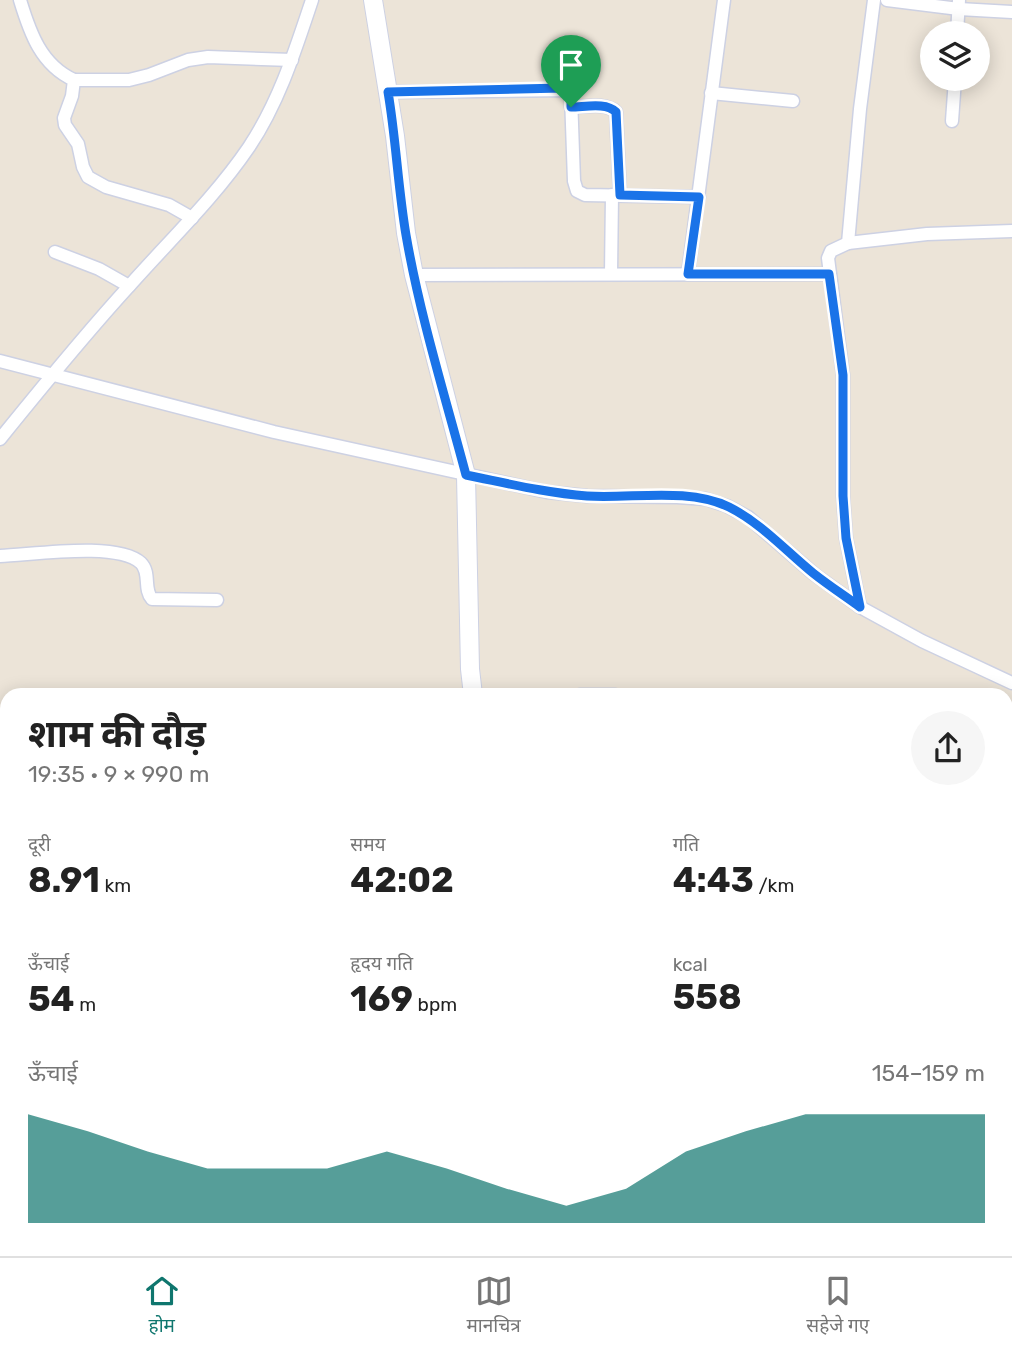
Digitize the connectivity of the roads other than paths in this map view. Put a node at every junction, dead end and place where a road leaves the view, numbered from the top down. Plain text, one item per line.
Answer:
1 (20, 0) edge
2 (312, 0) edge
3 (373, 0) edge
4 (723, 0) edge
5 (874, 0) edge
6 (887, 0) edge
7 (959, 5) edge
8 (1012, 12) edge
9 (292, 60) junction
10 (74, 80) junction
11 (954, 91) edge
12 (388, 92) junction
13 (711, 93) junction
14 (793, 101) dead end
15 (571, 107) junction
16 (952, 121) dead end
17 (616, 195) junction
18 (699, 197) junction
19 (192, 218) junction
20 (1012, 231) edge
21 (848, 243) junction
22 (55, 251) dead end
23 (611, 274) junction
24 (688, 274) junction
25 (829, 274) junction
26 (414, 275) junction
27 (129, 286) junction
28 (0, 361) edge
29 (51, 376) junction
30 (0, 439) edge
31 (466, 475) junction
32 (0, 556) edge
33 (217, 600) dead end
34 (860, 607) junction
35 (1012, 683) edge
36 (472, 688) edge

1 - 10 street
2 - 9 street
3 - 12 street
4 - 13 street
5 - 21 street
6 - 7 street
7 - 8 street
9 - 10 street
9 - 19 street
10 - 19 street
11 - 16 street
12 - 15 street
12 - 26 street
13 - 14 street
13 - 18 street
15 - 17 street
15 - 17 street
17 - 18 street
17 - 23 street
18 - 24 street
19 - 27 street
20 - 21 street
21 - 25 street
22 - 27 street
23 - 24 street
23 - 26 street
24 - 25 street
25 - 34 street
26 - 31 street
27 - 29 street
28 - 29 street
29 - 30 street
29 - 31 street
31 - 34 street
31 - 36 street
32 - 33 street
34 - 35 street

